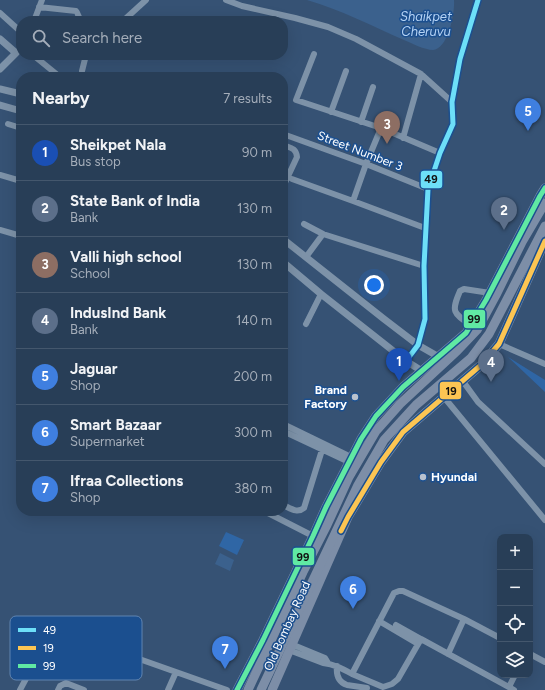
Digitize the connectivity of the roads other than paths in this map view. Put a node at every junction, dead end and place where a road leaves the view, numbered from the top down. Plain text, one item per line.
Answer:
1 (42, 0) edge
2 (146, 0) edge
3 (226, 0) edge
4 (478, 0) edge
5 (243, 3) edge
6 (39, 7) junction
7 (0, 13) edge
8 (36, 16) edge
9 (79, 16) edge
10 (128, 16) edge
11 (16, 27) edge
12 (0, 39) edge
13 (16, 49) edge
14 (16, 54) edge
15 (314, 54) dead end
16 (39, 60) edge
17 (85, 60) edge
18 (0, 69) edge
19 (82, 71) dead end
20 (54, 72) edge
21 (346, 72) dead end
22 (421, 74) junction
23 (373, 87) dead end
24 (0, 89) edge
25 (16, 93) edge
26 (452, 102) junction
27 (0, 105) edge
28 (16, 110) edge
29 (331, 112) junction
30 (361, 122) junction
31 (8, 124) dead end
32 (16, 126) edge
33 (381, 128) junction
34 (288, 136) edge
35 (404, 138) junction
36 (288, 147) edge
37 (440, 154) junction
38 (366, 164) junction
39 (0, 175) edge
40 (288, 175) edge
41 (292, 179) dead end
42 (16, 180) edge
43 (545, 188) edge
44 (428, 189) junction
45 (353, 201) junction
46 (545, 203) edge
47 (304, 224) dead end
48 (545, 226) edge
49 (426, 228) junction
50 (0, 230) edge
51 (323, 234) junction
52 (16, 235) edge
53 (545, 241) edge
54 (288, 243) edge
55 (306, 257) junction
56 (288, 266) edge
57 (424, 266) junction
58 (490, 293) junction
59 (321, 294) junction
60 (306, 324) dead end
61 (471, 325) junction
62 (499, 344) junction
63 (418, 345) junction
64 (439, 357) junction
65 (406, 361) junction
66 (545, 364) edge
67 (422, 371) junction
68 (462, 380) junction
69 (443, 396) junction
70 (288, 427) edge
71 (288, 433) edge
72 (322, 450) junction
73 (350, 460) junction
74 (545, 464) edge
75 (288, 507) edge
76 (326, 507) junction
77 (274, 516) edge
78 (348, 517) junction
79 (545, 520) edge
80 (313, 536) junction
81 (464, 619) junction
82 (379, 621) junction
83 (396, 624) dead end
84 (497, 636) edge
85 (420, 641) junction
86 (290, 647) junction
87 (448, 654) junction
88 (533, 656) edge
89 (142, 660) edge
90 (545, 662) edge
91 (337, 666) junction
92 (176, 672) junction
93 (352, 674) junction
94 (514, 678) edge
95 (25, 680) edge
96 (367, 688) dead end
97 (511, 689) edge
98 (20, 690) edge
99 (58, 690) edge
100 (84, 690) edge
101 (168, 690) edge
102 (227, 690) edge
103 (237, 690) edge
104 (248, 690) edge
105 (261, 690) edge
106 (272, 690) edge

1 - 6 street
2 - 10 street
3 - 5 street
4 - 26 street
5 - 22 street
6 - 8 street
6 - 9 street
7 - 11 street
12 - 13 street
14 - 18 street
15 - 29 street
16 - 20 street
17 - 19 street
21 - 29 street
22 - 26 street
22 - 35 street
23 - 30 street
24 - 25 street
26 - 37 street
27 - 28 street
29 - 30 street
30 - 33 street
31 - 32 street
33 - 35 street
33 - 38 street
34 - 38 street, Street Number 3
35 - 37 street
36 - 40 street
37 - 44 street
38 - 44 street, Street Number 3
38 - 45 street
39 - 42 street
41 - 45 street
43 - 58 main road
44 - 49 street
45 - 49 street
46 - 104 main road, bridge
47 - 51 street
48 - 105 main road, bridge
49 - 57 street
50 - 52 street
51 - 55 street
51 - 57 street
53 - 62 main road, Old Bombay Road
54 - 55 street
55 - 63 street
56 - 59 street
57 - 63 street
58 - 61 main road
58 - 61 street
59 - 60 street
59 - 65 street
61 - 64 main road
62 - 66 street
62 - 68 main road, Old Bombay Road
63 - 64 street
63 - 65 street
64 - 67 main road
65 - 67 street
67 - 73 main road
68 - 69 main road, Old Bombay Road
68 - 74 street
69 - 78 main road, Old Bombay Road
69 - 79 street
70 - 73 street
71 - 72 street
72 - 73 street
72 - 75 street
73 - 76 main road
76 - 78 main road
76 - 80 main road
77 - 80 street
78 - 86 main road, Old Bombay Road
80 - 103 main road
81 - 82 street
81 - 84 street
81 - 87 street
82 - 85 street
82 - 93 street
83 - 85 street
85 - 87 street
85 - 93 street
86 - 91 street
86 - 106 main road, Old Bombay Road
87 - 97 street
88 - 90 street
89 - 92 street
91 - 93 street
91 - 96 street
92 - 101 street
92 - 102 street
94 - 97 street
95 - 98 street
99 - 100 street

